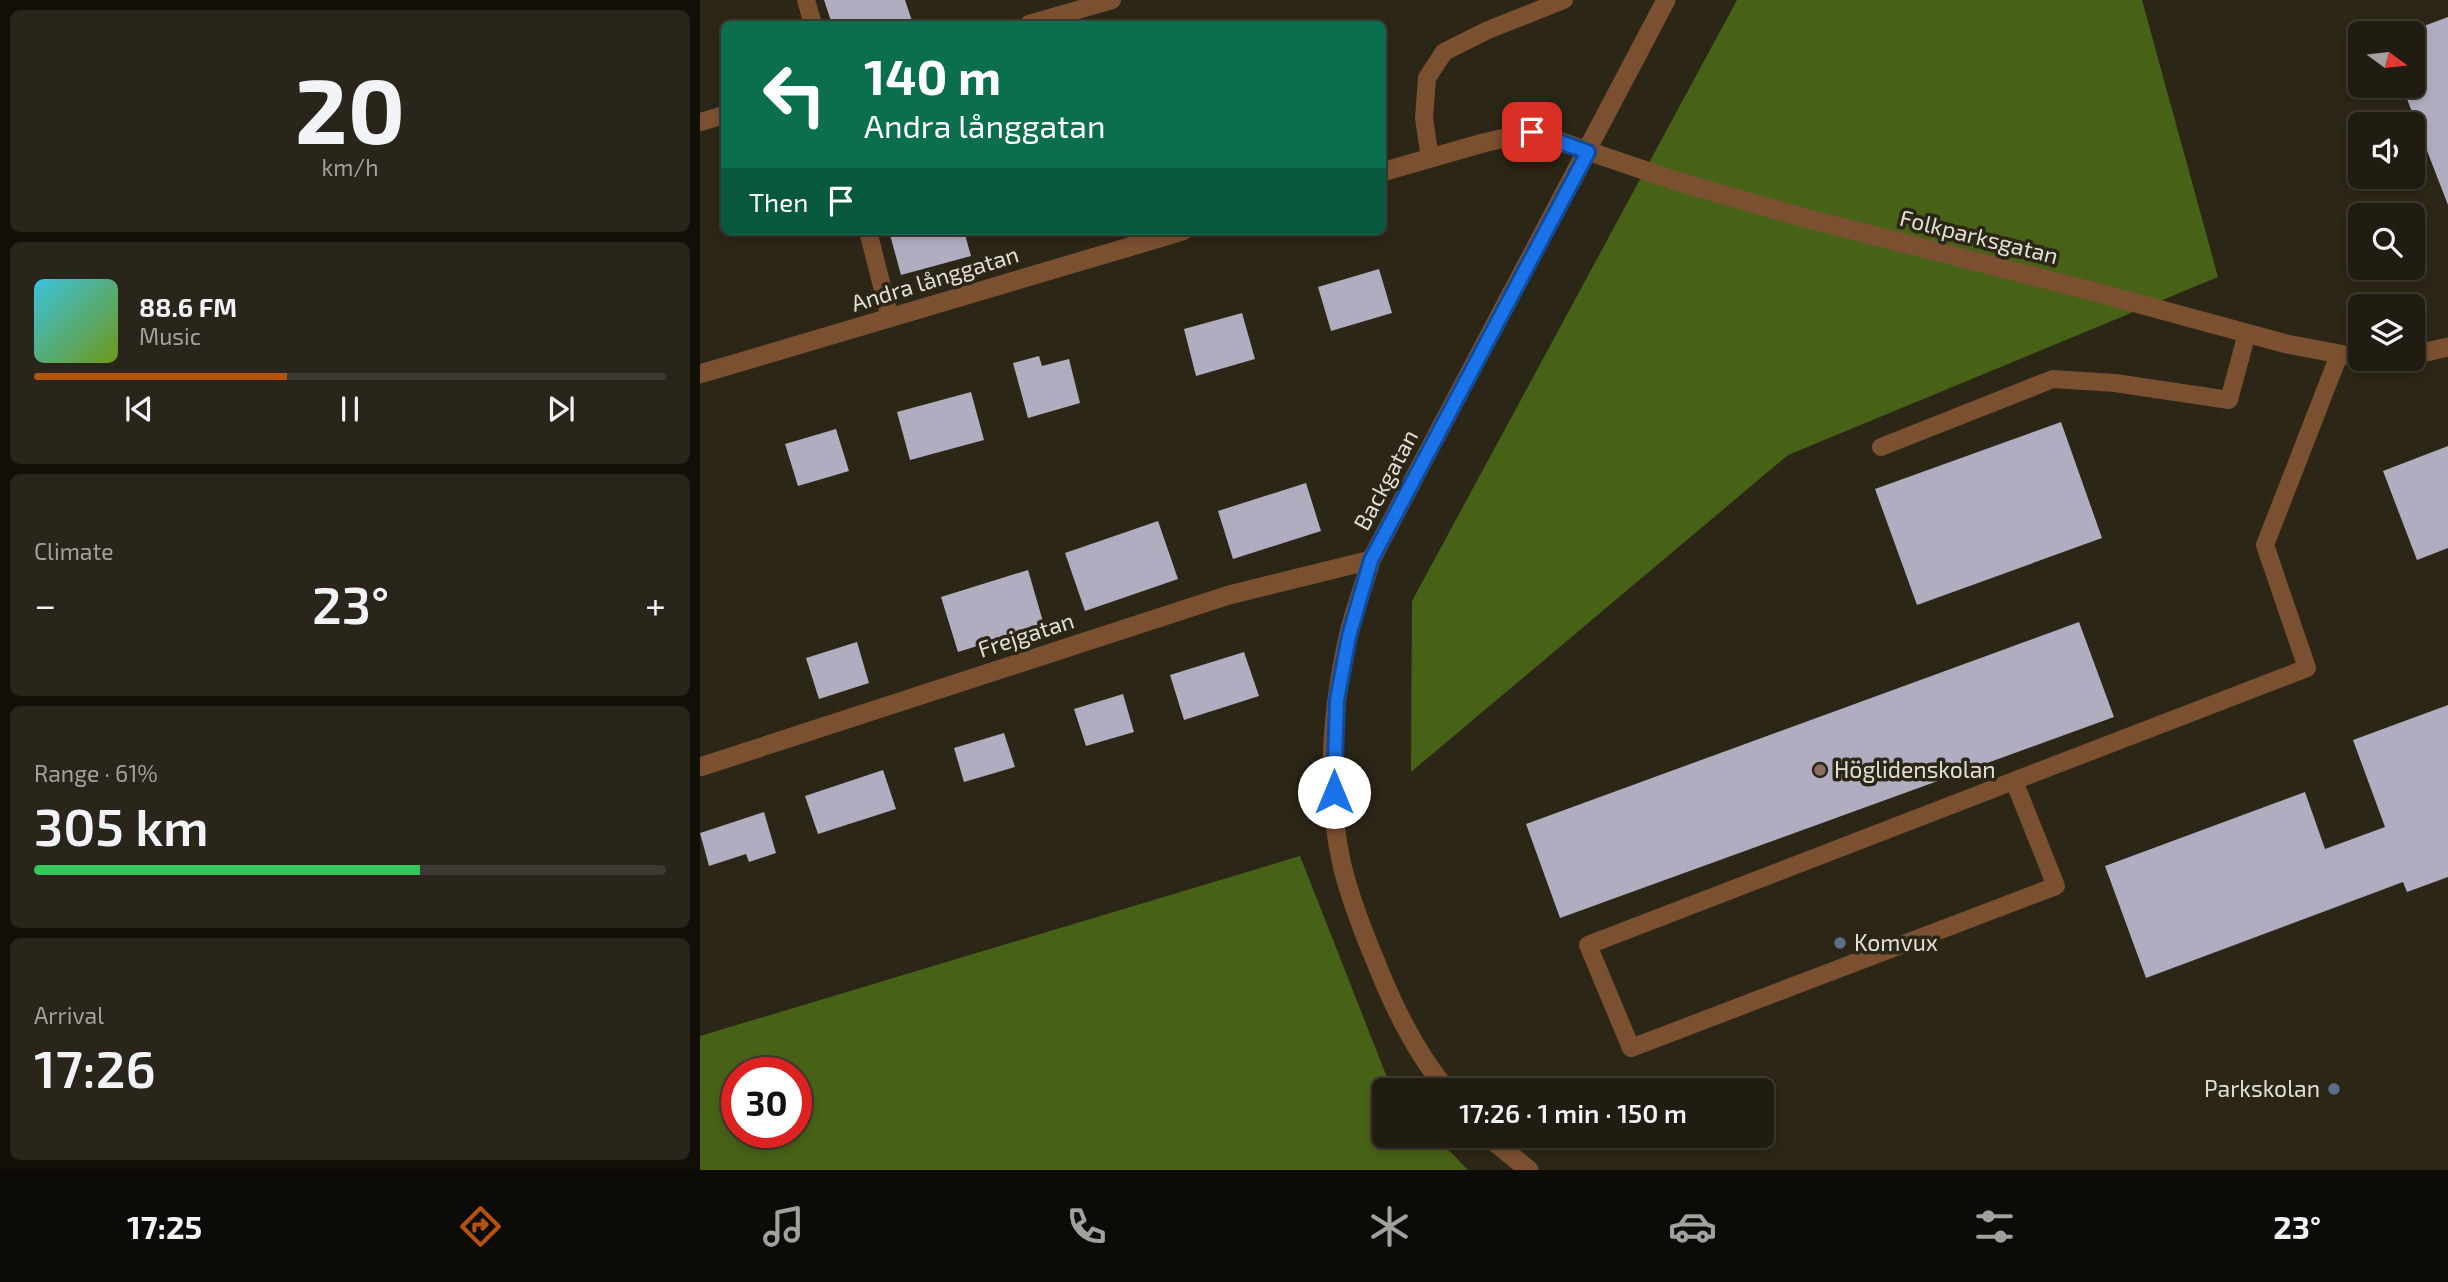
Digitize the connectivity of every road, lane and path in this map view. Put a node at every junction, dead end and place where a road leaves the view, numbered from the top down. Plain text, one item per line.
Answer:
1 (806, 0) edge
2 (1112, 0) edge
3 (1564, 0) edge
4 (1666, 0) edge
5 (812, 21) edge
6 (1039, 21) edge
7 (721, 116) edge
8 (700, 122) edge
9 (1588, 152) junction
10 (1430, 158) junction
11 (1386, 171) edge
12 (869, 235) edge
13 (1170, 235) edge
14 (890, 318) junction
15 (2247, 333) junction
16 (2448, 347) edge
17 (2425, 352) edge
18 (2339, 355) junction
19 (2348, 356) edge
20 (700, 374) edge
21 (1881, 447) dead end
22 (1371, 560) junction
23 (700, 767) edge
24 (2014, 781) junction
25 (1438, 1078) edge
26 (1502, 1148) edge
27 (1529, 1170) edge

1 - 5 lane
2 - 6 lane
3 - 10 lane
4 - 9 street, Backgatan
7 - 8 lane
9 - 10 street
9 - 15 street, Folkparksgatan
9 - 22 street, Backgatan
10 - 11 street
12 - 14 lane
13 - 14 street, Andra långgatan
14 - 20 street, Andra långgatan
15 - 18 street, Folkparksgatan
15 - 21 lane
16 - 17 street
18 - 19 street, Folkparksgatan
18 - 24 lane
22 - 23 street, Frejgatan
22 - 25 street, Backgatan
24 - 24 lane
26 - 27 street

